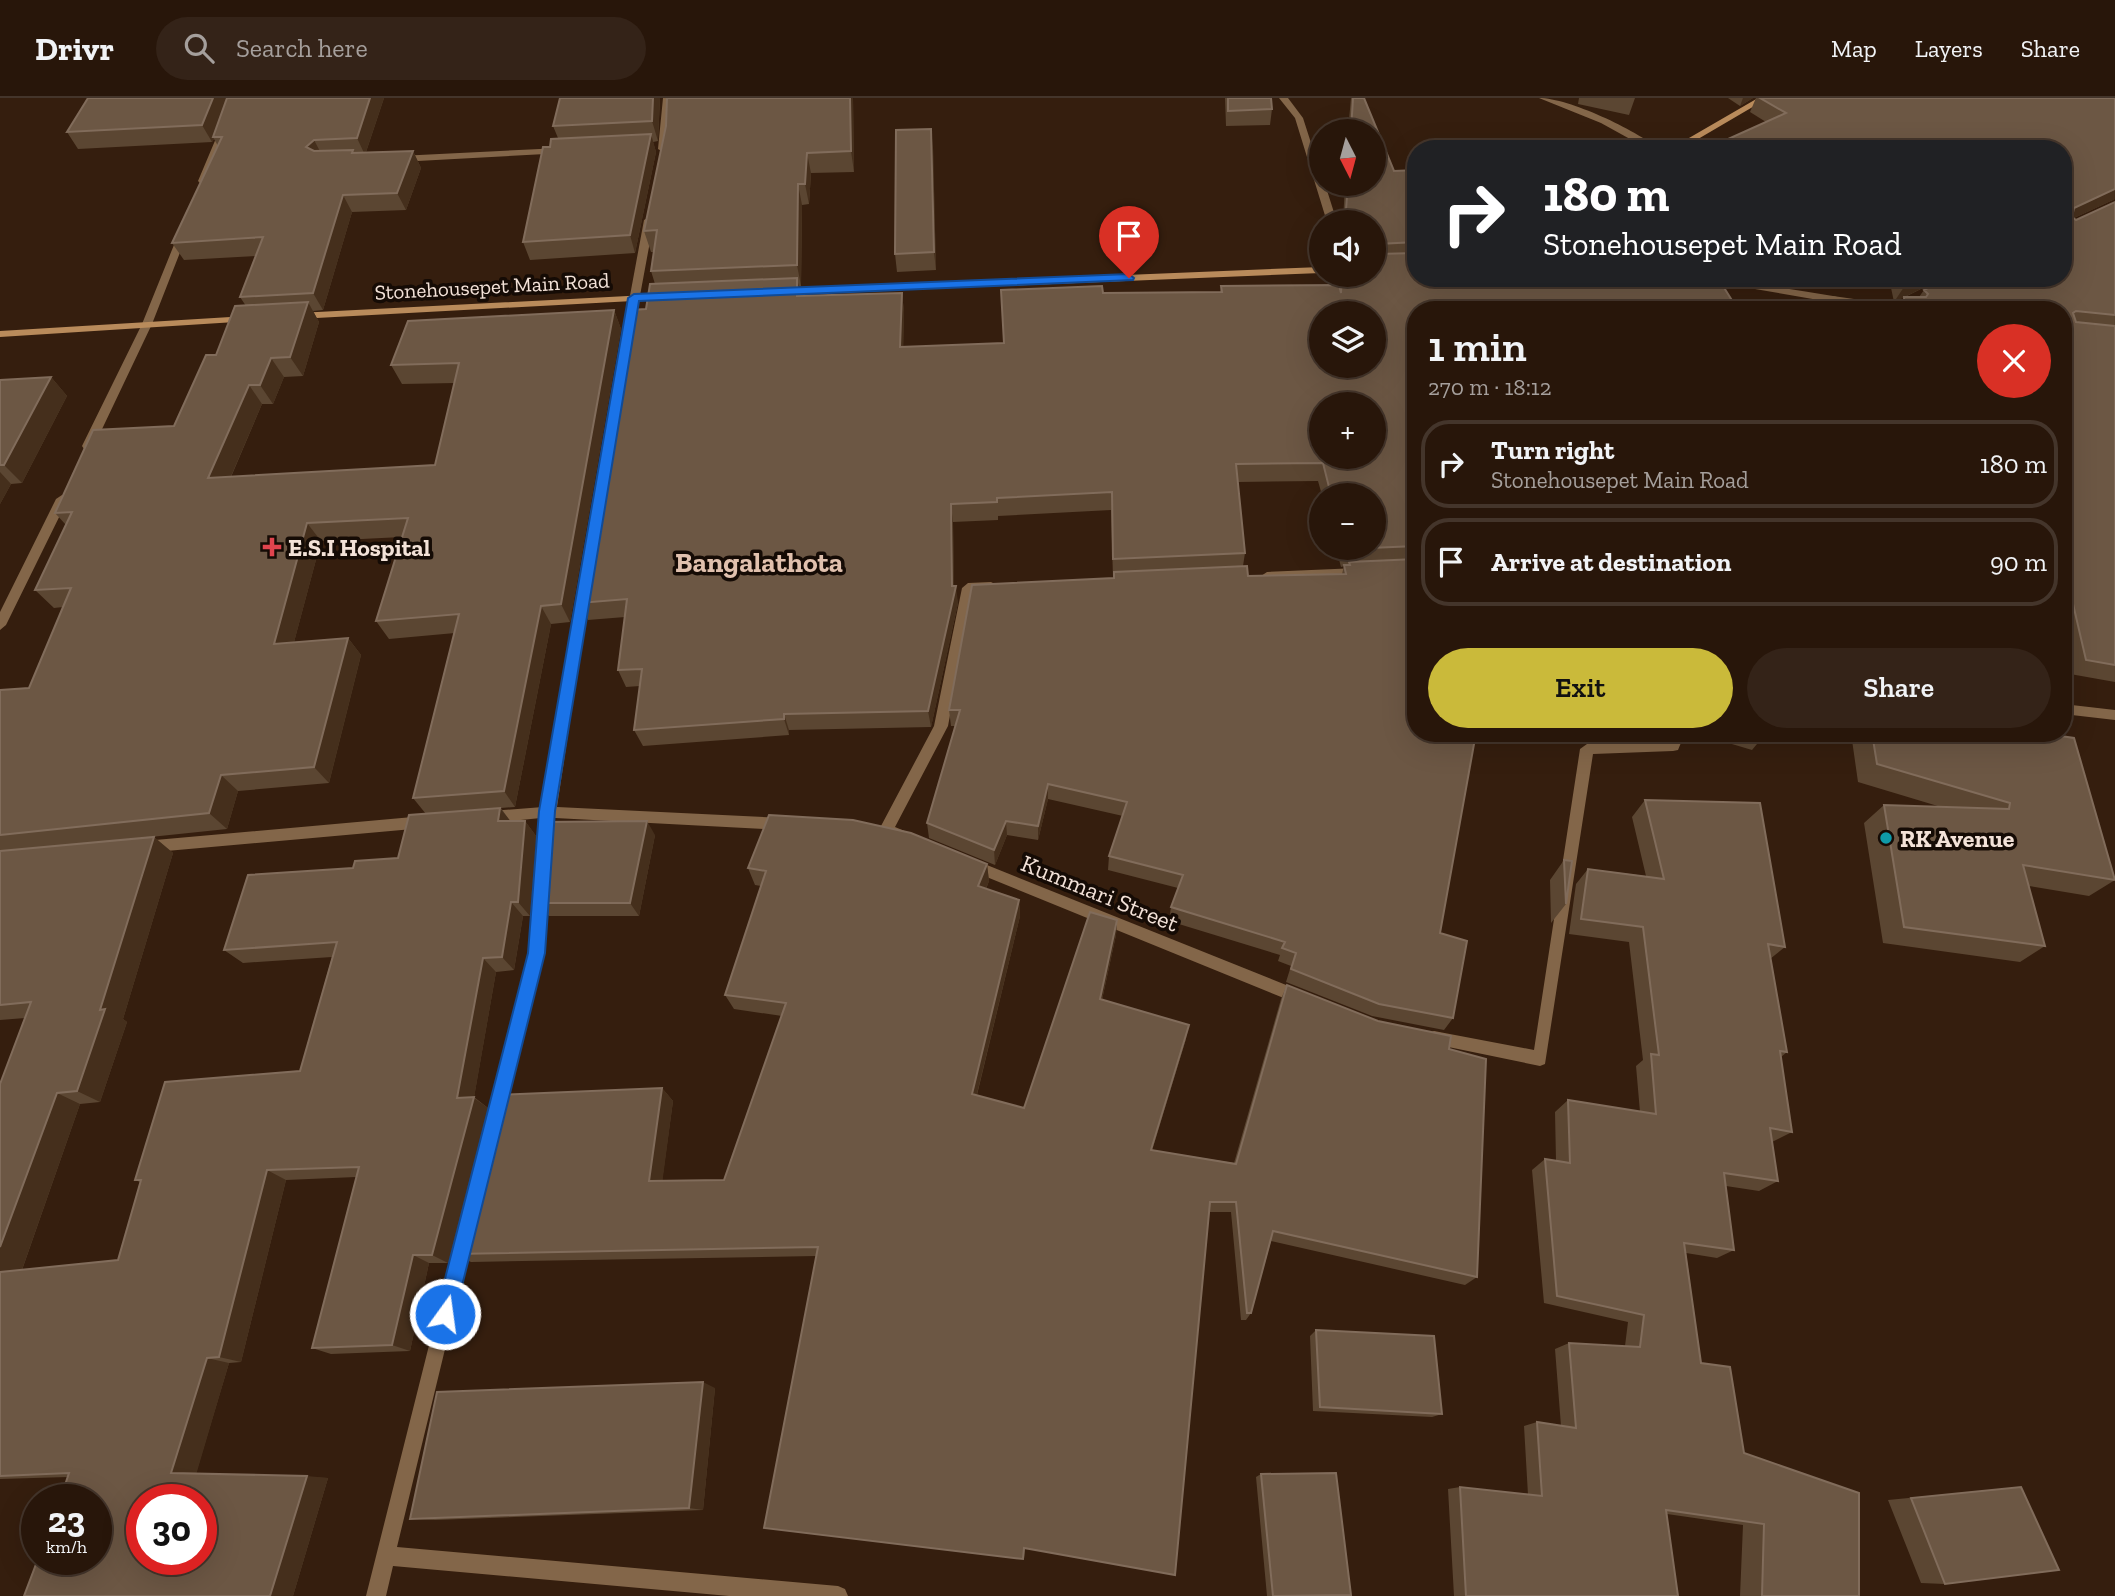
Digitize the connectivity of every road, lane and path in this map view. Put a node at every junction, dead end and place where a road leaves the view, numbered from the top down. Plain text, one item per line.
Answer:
1 (237, 98) edge
2 (667, 98) edge
3 (1283, 98) edge
4 (1543, 98) edge
5 (1764, 98) edge
6 (1639, 140) edge
7 (1690, 140) edge
8 (650, 146) edge
9 (664, 146) junction
10 (568, 151) edge
11 (661, 158) edge
12 (391, 160) edge
13 (197, 197) edge
14 (651, 209) edge
15 (1328, 210) edge
16 (187, 222) edge
17 (1309, 270) edge
18 (1761, 287) edge
19 (771, 292) edge
20 (675, 296) edge
21 (634, 298) junction
22 (1833, 299) joint
23 (1849, 301) edge
24 (286, 317) edge
25 (259, 318) edge
26 (148, 324) junction
27 (0, 334) edge
28 (627, 337) edge
29 (80, 462) edge
30 (68, 488) edge
31 (1374, 572) edge
32 (1248, 577) edge
33 (586, 579) edge
34 (1010, 586) edge
35 (0, 625) edge
36 (2072, 710) edge
37 (2115, 715) edge
38 (1675, 742) edge
39 (547, 811) junction
40 (478, 818) edge
41 (438, 821) edge
42 (805, 826) edge
43 (912, 841) edge
44 (123, 849) edge
45 (544, 850) edge
46 (962, 861) edge
47 (542, 876) edge
48 (1320, 1006) edge
49 (1423, 1036) edge
50 (491, 1125) edge
51 (468, 1219) edge
52 (386, 1556) junction
53 (376, 1596) edge
54 (838, 1596) edge

1 - 13 street
2 - 9 street
3 - 15 street
4 - 6 street
5 - 7 main road
8 - 9 street
9 - 11 street
10 - 12 street
14 - 21 street
16 - 26 street
17 - 19 main road
18 - 22 street
20 - 21 main road, Stonehousepet Main Road
21 - 24 main road, Stonehousepet Main Road
21 - 28 street
22 - 23 street
25 - 26 main road
26 - 27 main road
26 - 29 street
30 - 35 street
31 - 32 street
33 - 39 street
34 - 43 street
36 - 37 street
38 - 49 street
39 - 40 street
39 - 42 street
39 - 45 street
41 - 44 street
46 - 48 street, Kummari Street
47 - 50 street
51 - 52 street
52 - 53 street
52 - 54 street

